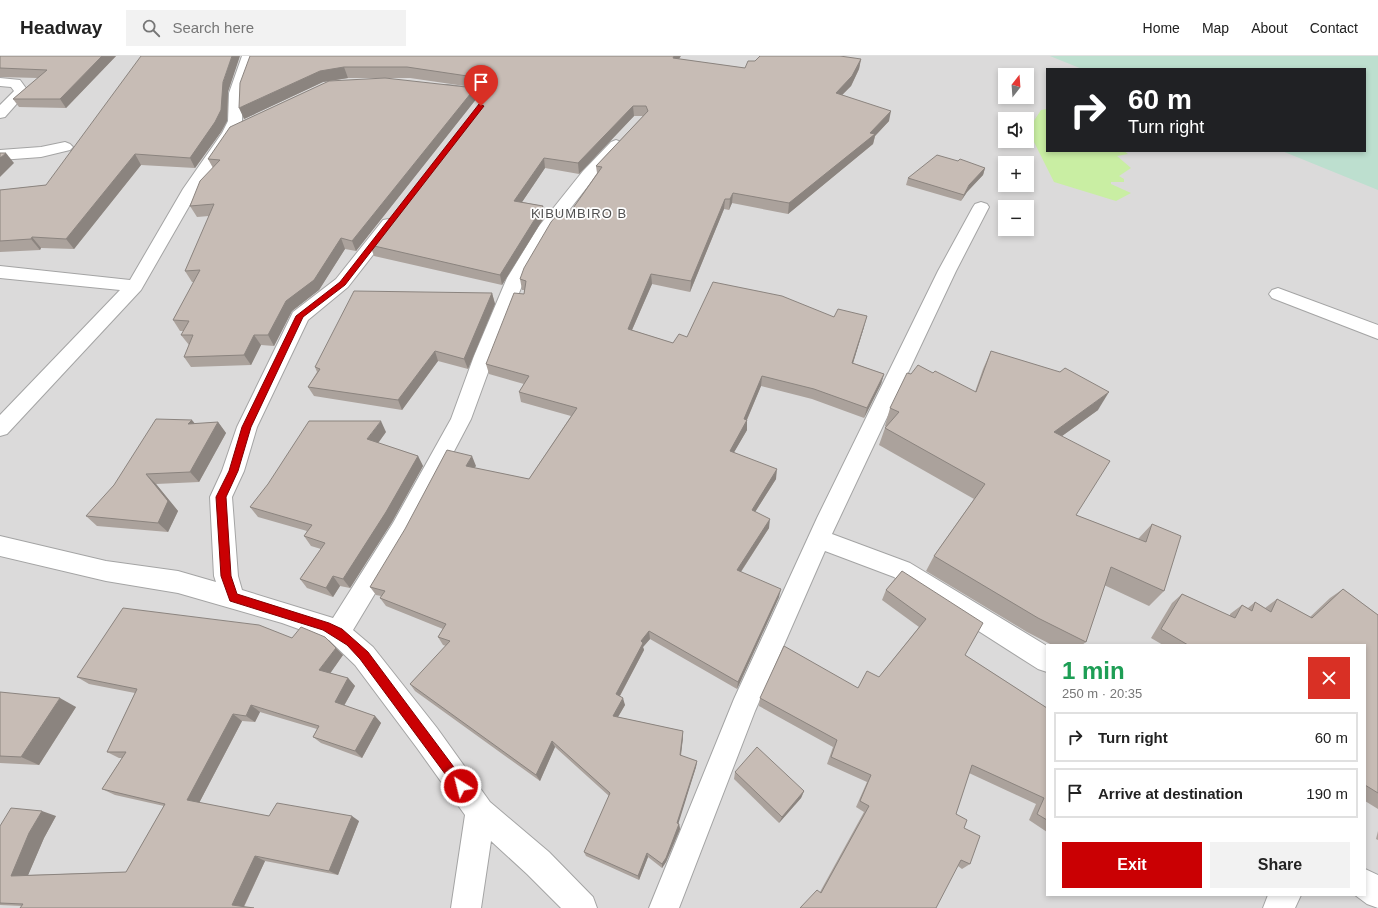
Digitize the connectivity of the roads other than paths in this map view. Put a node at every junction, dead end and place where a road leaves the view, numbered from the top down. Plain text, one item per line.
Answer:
1 (248, 56) edge
2 (0, 82) edge
3 (430, 87) edge
4 (480, 106) edge
5 (0, 114) edge
6 (250, 123) edge
7 (630, 131) edge
8 (229, 133) junction
9 (65, 147) dead end
10 (0, 155) edge
11 (981, 207) dead end
12 (400, 210) edge
13 (0, 272) edge
14 (135, 286) junction
15 (1278, 294) dead end
16 (1378, 332) edge
17 (0, 428) edge
18 (819, 539) junction
19 (0, 546) edge
20 (233, 598) junction
21 (338, 632) junction
22 (1046, 659) edge
23 (480, 812) junction
24 (1366, 885) edge
25 (1378, 892) edge
26 (1285, 896) edge
27 (466, 908) edge
28 (582, 908) edge
29 (664, 908) edge
30 (1278, 908) edge

1 - 8 street
2 - 5 street
3 - 4 street
6 - 8 street
7 - 21 street
8 - 14 street
9 - 10 street
11 - 18 street
12 - 20 street
13 - 14 street
14 - 17 street
15 - 16 street
18 - 22 street
18 - 29 street
19 - 20 street
20 - 21 street
21 - 23 street
23 - 27 street
23 - 28 street
24 - 25 street
26 - 30 street

